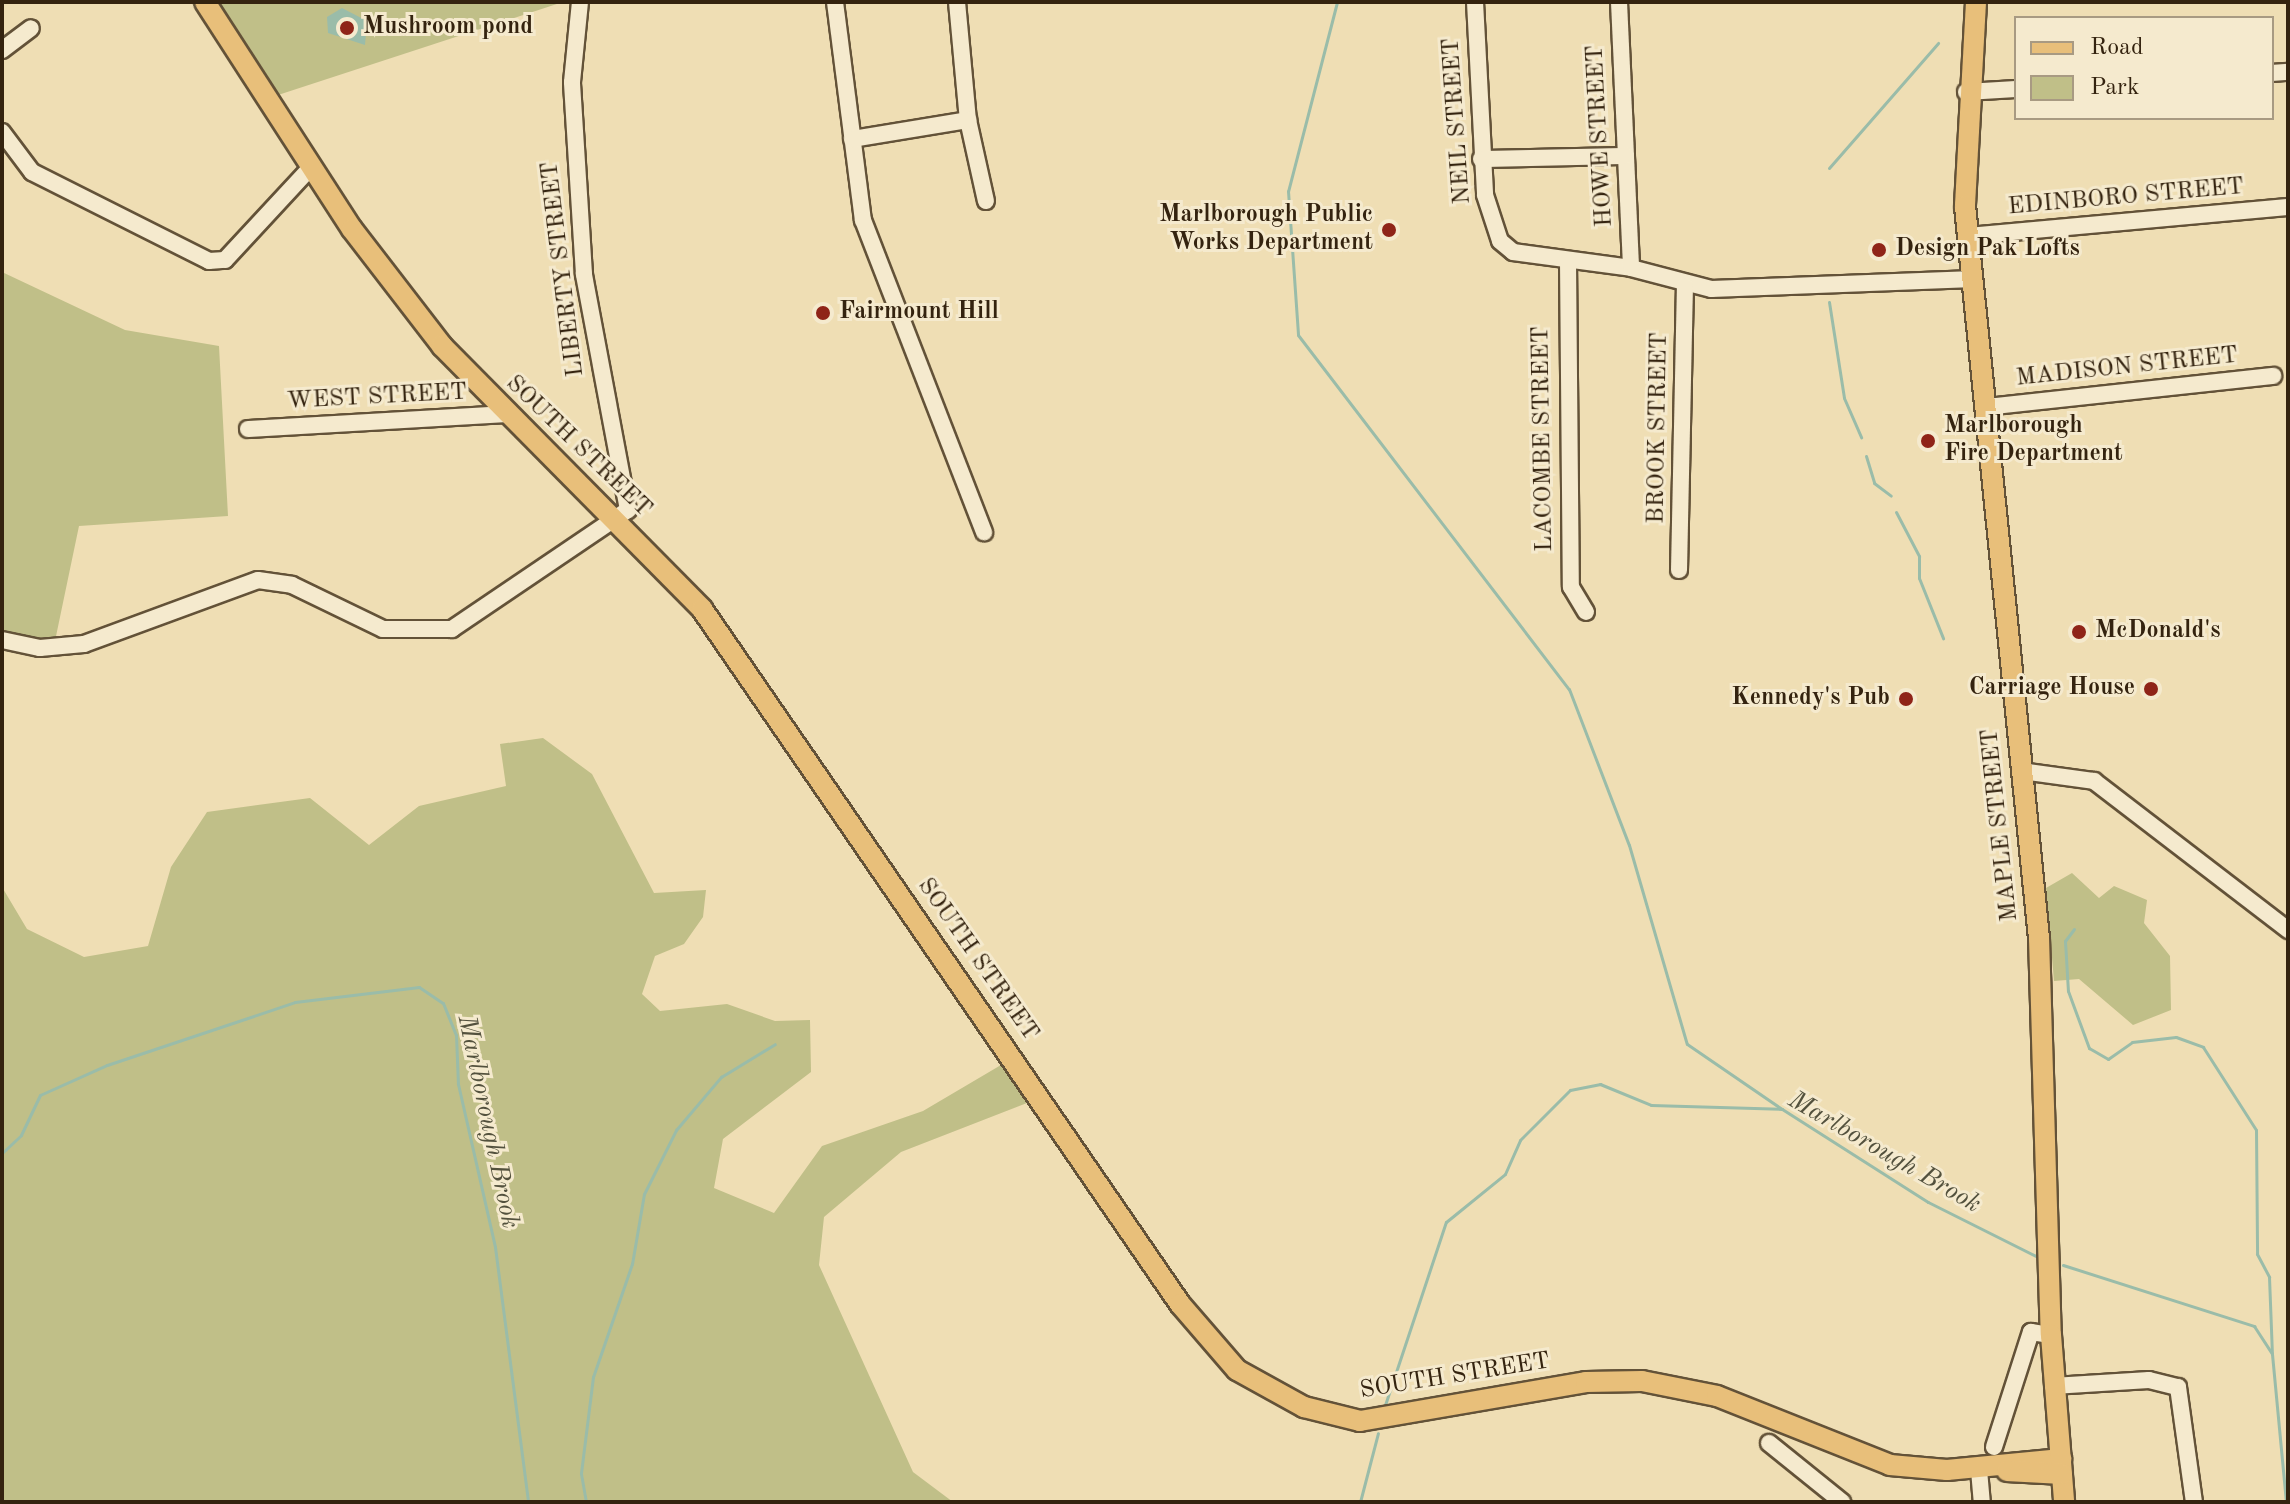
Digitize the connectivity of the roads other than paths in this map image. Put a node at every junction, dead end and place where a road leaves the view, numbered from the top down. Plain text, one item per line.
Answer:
1 (205, 2) edge
2 (580, 2) edge
3 (835, 2) edge
4 (957, 2) edge
5 (1475, 2) edge
6 (1619, 2) edge
7 (1976, 2) edge
8 (31, 28) dead end
9 (2, 50) edge
10 (2014, 89) edge
11 (1966, 92) junction
12 (968, 120) junction
13 (2, 132) edge
14 (852, 139) junction
15 (8, 155) edge
16 (1626, 156) junction
17 (1481, 159) junction
18 (311, 167) junction
19 (986, 201) dead end
20 (2288, 207) edge
21 (1968, 236) junction
22 (1568, 261) junction
23 (1631, 268) junction
24 (1974, 279) junction
25 (1685, 286) junction
26 (2273, 376) dead end
27 (1986, 407) junction
28 (508, 414) junction
29 (248, 429) dead end
30 (613, 518) junction
31 (984, 532) dead end
32 (1679, 570) dead end
33 (1586, 612) dead end
34 (2, 640) edge
35 (2021, 771) junction
36 (2288, 930) edge
37 (2051, 1335) junction
38 (2053, 1386) junction
39 (2055, 1429) junction
40 (1769, 1443) dead end
41 (1994, 1447) dead end
42 (2032, 1466) junction
43 (2062, 1466) junction
44 (1955, 1469) junction
45 (1979, 1470) junction
46 (1842, 1502) edge
47 (1982, 1502) edge
48 (2063, 1502) edge
49 (2194, 1502) edge

1 - 18 main road, SOUTH STREET
2 - 30 street, LIBERTY STREET
3 - 14 street
4 - 12 street
5 - 17 street, NEIL STREET
6 - 16 street, HOWE STREET
7 - 11 main road, MAPLE STREET
8 - 9 street
10 - 11 street
11 - 21 main road, MAPLE STREET
12 - 14 street
12 - 19 street
13 - 15 street
14 - 31 street
15 - 18 street
16 - 17 street
16 - 23 street, HOWE STREET
17 - 22 street, NEIL STREET
18 - 28 main road, SOUTH STREET
20 - 21 street, EDINBORO STREET
21 - 24 main road, MAPLE STREET
22 - 23 street, NEIL STREET
22 - 33 street, LACOMBE STREET
23 - 25 street, NEIL STREET
24 - 25 street, NEIL STREET
24 - 27 main road, MAPLE STREET
25 - 32 street, BROOK STREET
26 - 27 street, MADISON STREET
27 - 35 main road, MAPLE STREET
28 - 29 street, WEST STREET
28 - 30 main road, SOUTH STREET
30 - 34 street
30 - 44 main road, SOUTH STREET
35 - 36 street
35 - 37 main road, MAPLE STREET
37 - 38 main road, MAPLE STREET
37 - 41 street
38 - 39 main road, MAPLE STREET
38 - 49 street
39 - 42 main road
39 - 43 main road, MAPLE STREET
40 - 46 street
42 - 43 main road, SOUTH STREET
42 - 44 main road, SOUTH STREET
42 - 45 main road, SOUTH STREET
42 - 48 main road
43 - 48 main road, MAPLE STREET
44 - 45 main road, SOUTH STREET
45 - 47 street

